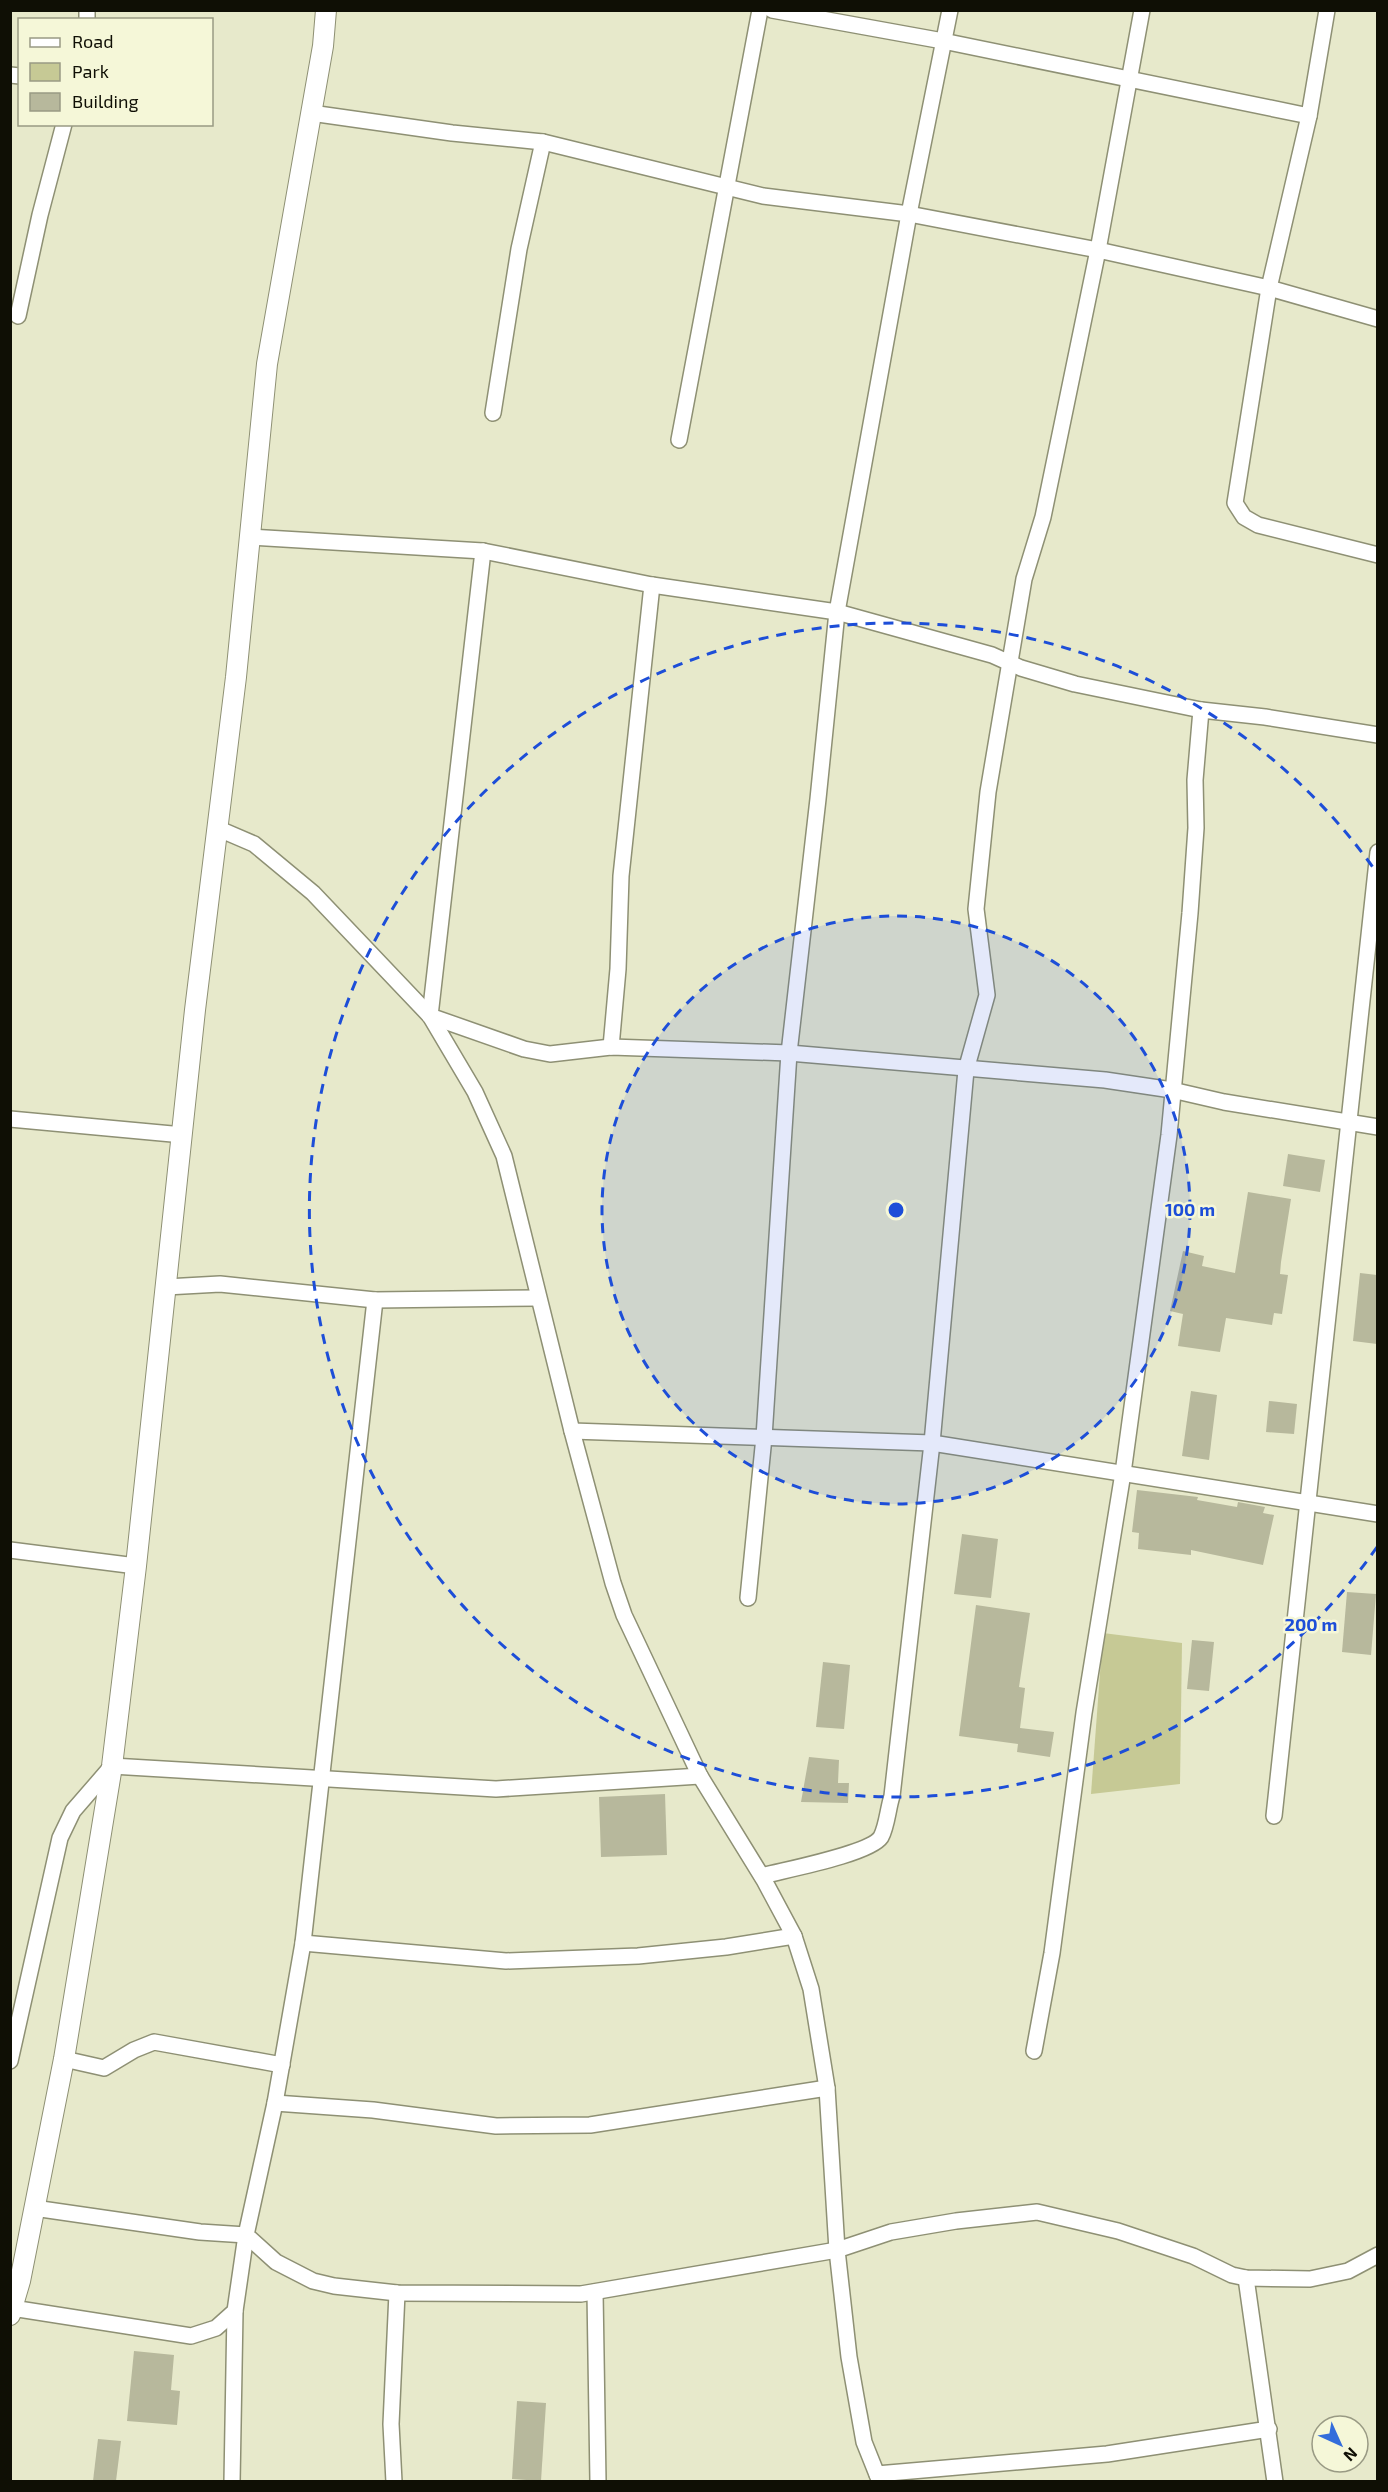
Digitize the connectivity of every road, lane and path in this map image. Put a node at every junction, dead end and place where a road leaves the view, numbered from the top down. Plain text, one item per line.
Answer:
1 (326, 10) edge
2 (760, 10) edge
3 (772, 10) edge
4 (950, 10) edge
5 (1142, 10) edge
6 (1327, 10) edge
7 (943, 41) junction
8 (1128, 78) junction
9 (311, 113) junction
10 (1309, 116) junction
11 (63, 126) edge
12 (543, 142) junction
13 (726, 187) junction
14 (909, 214) junction
15 (1098, 250) junction
16 (1269, 288) junction
17 (18, 316) dead end
18 (1377, 319) edge
19 (493, 413) dead end
20 (679, 440) dead end
21 (251, 537) junction
22 (483, 551) junction
23 (1377, 555) edge
24 (652, 585) junction
25 (837, 612) junction
26 (1011, 663) junction
27 (1201, 710) junction
28 (1377, 735) edge
29 (219, 829) junction
30 (1377, 852) edge
31 (430, 1016) junction
32 (611, 1047) junction
33 (789, 1053) junction
34 (966, 1070) junction
35 (1172, 1090) junction
36 (10, 1119) edge
37 (1350, 1122) junction
38 (1377, 1127) edge
39 (183, 1135) junction
40 (166, 1287) junction
41 (538, 1298) junction
42 (375, 1300) junction
43 (572, 1431) junction
44 (764, 1437) junction
45 (932, 1443) junction
46 (1123, 1473) junction
47 (1306, 1503) junction
48 (1377, 1514) edge
49 (10, 1550) edge
50 (136, 1566) junction
51 (748, 1598) dead end
52 (112, 1766) junction
53 (700, 1776) junction
54 (320, 1778) junction
55 (1274, 1816) dead end
56 (762, 1876) junction
57 (794, 1936) junction
58 (303, 1943) junction
59 (13, 2033) edge
60 (1034, 2051) dead end
61 (64, 2060) junction
62 (10, 2061) edge
63 (282, 2065) junction
64 (827, 2088) junction
65 (275, 2103) junction
66 (34, 2208) junction
67 (246, 2235) junction
68 (837, 2250) junction
69 (1377, 2255) edge
70 (1246, 2277) junction
71 (596, 2292) junction
72 (397, 2293) junction
73 (235, 2311) junction
74 (11, 2312) edge
75 (1269, 2429) junction
76 (878, 2478) edge
77 (232, 2481) edge
78 (394, 2481) edge
79 (598, 2481) edge
80 (1275, 2481) edge

1 - 9 street
2 - 13 street
3 - 7 street
4 - 7 street
5 - 8 street
6 - 10 street
7 - 8 street
7 - 14 street
8 - 10 street
8 - 15 street
9 - 12 street
9 - 21 street
10 - 16 street
11 - 17 street
12 - 13 street
12 - 19 street
13 - 14 street
13 - 20 street
14 - 15 street
14 - 25 street
15 - 16 street
15 - 26 street
16 - 18 street
16 - 23 street
21 - 22 street
21 - 29 street
22 - 24 street
22 - 31 street
24 - 25 street
24 - 32 street
25 - 26 street
25 - 33 street
26 - 27 street
26 - 34 street
27 - 28 street
27 - 35 street
29 - 31 street
29 - 39 street
30 - 37 street
31 - 32 street
31 - 41 street
32 - 33 street
33 - 34 street
33 - 44 street
34 - 35 street
34 - 45 street
35 - 37 street
35 - 46 street
36 - 39 street
37 - 38 street
37 - 47 street
39 - 40 street
40 - 42 street
40 - 50 street
41 - 42 street
41 - 43 street
42 - 54 street
43 - 44 street
43 - 53 street
44 - 45 street
44 - 51 street
45 - 46 street
45 - 56 street
46 - 47 street
46 - 60 street
47 - 48 street
47 - 55 street
49 - 50 street
50 - 52 street
52 - 54 street
52 - 59 street
52 - 61 street
53 - 54 street
53 - 56 street
54 - 58 street
56 - 57 street
57 - 58 street
57 - 64 street
58 - 63 street
59 - 62 street
61 - 63 street
61 - 66 street
63 - 65 street
64 - 65 street
64 - 68 street
65 - 67 street
66 - 67 street
66 - 74 street
67 - 72 street
67 - 73 street
68 - 70 street
68 - 71 street
68 - 76 street
69 - 70 street
70 - 75 street
71 - 72 street
71 - 79 street
72 - 78 street
73 - 74 street
73 - 77 street
75 - 76 street
75 - 80 street

